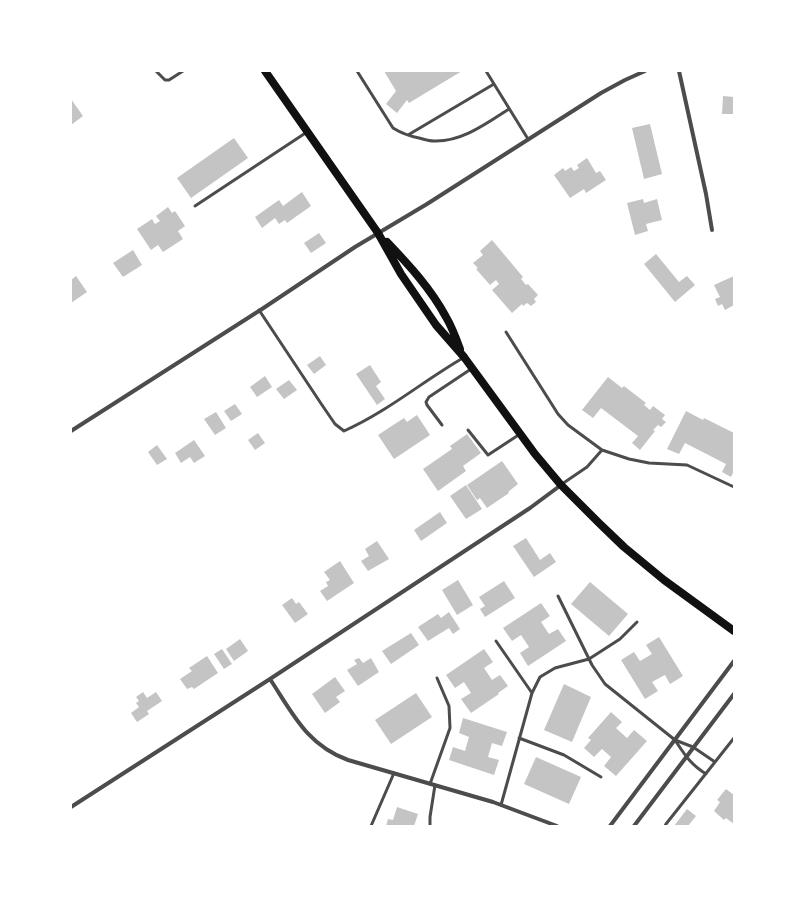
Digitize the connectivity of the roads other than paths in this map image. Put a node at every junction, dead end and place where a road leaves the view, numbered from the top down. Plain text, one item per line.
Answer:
1 (156, 71) edge
2 (183, 71) edge
3 (265, 71) edge
4 (358, 71) edge
5 (486, 71) edge
6 (645, 71) edge
7 (679, 71) edge
8 (494, 84) junction
9 (510, 109) junction
10 (307, 132) junction
11 (408, 135) junction
12 (528, 139) junction
13 (195, 206) dead end
14 (712, 230) dead end
15 (378, 233) junction
16 (259, 310) junction
17 (506, 332) dead end
18 (464, 357) junction
19 (472, 368) junction
20 (442, 425) dead end
21 (468, 430) dead end
22 (71, 431) edge
23 (520, 434) junction
24 (602, 450) junction
25 (561, 485) junction
26 (734, 487) edge
27 (558, 596) dead end
28 (637, 622) dead end
29 (734, 631) edge
30 (496, 641) dead end
31 (589, 659) junction
32 (734, 661) edge
33 (437, 678) dead end
34 (270, 679) junction
35 (532, 692) junction
36 (734, 694) edge
37 (519, 738) junction
38 (734, 738) edge
39 (675, 740) junction
40 (693, 747) junction
41 (686, 757) junction
42 (715, 762) junction
43 (394, 773) junction
44 (706, 774) junction
45 (601, 777) dead end
46 (430, 784) junction
47 (435, 785) junction
48 (501, 805) junction
49 (71, 806) edge
50 (371, 826) edge
51 (430, 826) edge
52 (557, 826) edge
53 (610, 826) edge
54 (634, 826) edge
55 (665, 826) edge

1 - 2 lane
3 - 10 main road
4 - 11 lane
5 - 8 lane
6 - 12 street
7 - 14 street
8 - 9 lane
8 - 11 lane
9 - 11 lane
9 - 12 lane
10 - 13 lane
10 - 15 main road
12 - 15 street
15 - 16 street
15 - 18 main road
15 - 18 main road
16 - 18 lane
16 - 22 street
17 - 24 lane
18 - 19 main road
19 - 20 lane
19 - 23 main road
21 - 23 lane
23 - 25 main road
24 - 25 lane
24 - 26 lane
25 - 29 main road
25 - 34 street
27 - 31 lane
28 - 31 lane
30 - 35 lane
31 - 35 lane
31 - 39 lane
32 - 39 street
33 - 46 lane
34 - 43 street
34 - 49 street
35 - 37 lane
36 - 40 street
37 - 45 lane
37 - 48 lane
38 - 42 lane
39 - 40 lane
39 - 41 lane
39 - 53 street
40 - 41 street
40 - 42 lane
41 - 44 lane
41 - 54 street
42 - 44 lane
43 - 46 street
43 - 50 lane
44 - 55 lane
46 - 47 street
47 - 48 street
47 - 51 lane
48 - 52 street

